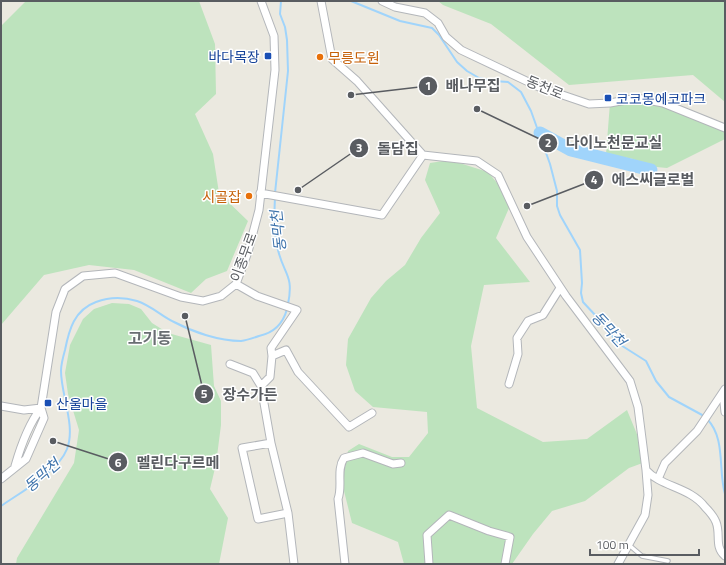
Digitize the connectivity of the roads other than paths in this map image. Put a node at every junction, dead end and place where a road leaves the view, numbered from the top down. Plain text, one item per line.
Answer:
1 (261, 1) edge
2 (321, 1) edge
3 (382, 1) edge
4 (725, 128) edge
5 (423, 155) junction
6 (260, 193) junction
7 (236, 284) junction
8 (560, 288) junction
9 (272, 356) junction
10 (230, 364) dead end
11 (509, 384) dead end
12 (261, 386) junction
13 (725, 389) edge
14 (725, 399) edge
15 (1, 406) edge
16 (41, 408) junction
17 (725, 412) edge
18 (372, 413) dead end
19 (271, 443) junction
20 (401, 463) dead end
21 (646, 470) junction
22 (1, 479) edge
23 (658, 479) junction
24 (288, 513) junction
25 (629, 545) junction
26 (725, 556) edge
27 (668, 561) dead end
28 (294, 564) edge
29 (345, 564) edge
30 (429, 564) edge
31 (505, 564) edge
32 (618, 564) edge

1 - 6 street, 이종무로
2 - 5 street
3 - 4 street, 동천로
5 - 6 street
5 - 8 street
6 - 7 street, 이종무로
7 - 9 street
7 - 16 street, 이종무로
8 - 11 street
8 - 21 street
9 - 12 street
9 - 18 street
10 - 12 street
12 - 19 street
13 - 23 street
14 - 17 street
15 - 16 street
16 - 22 street, 이종무로
19 - 24 street
19 - 24 street
20 - 29 street
21 - 23 street
21 - 25 street
23 - 26 street
24 - 28 street
25 - 27 lane
25 - 32 street
30 - 31 street

